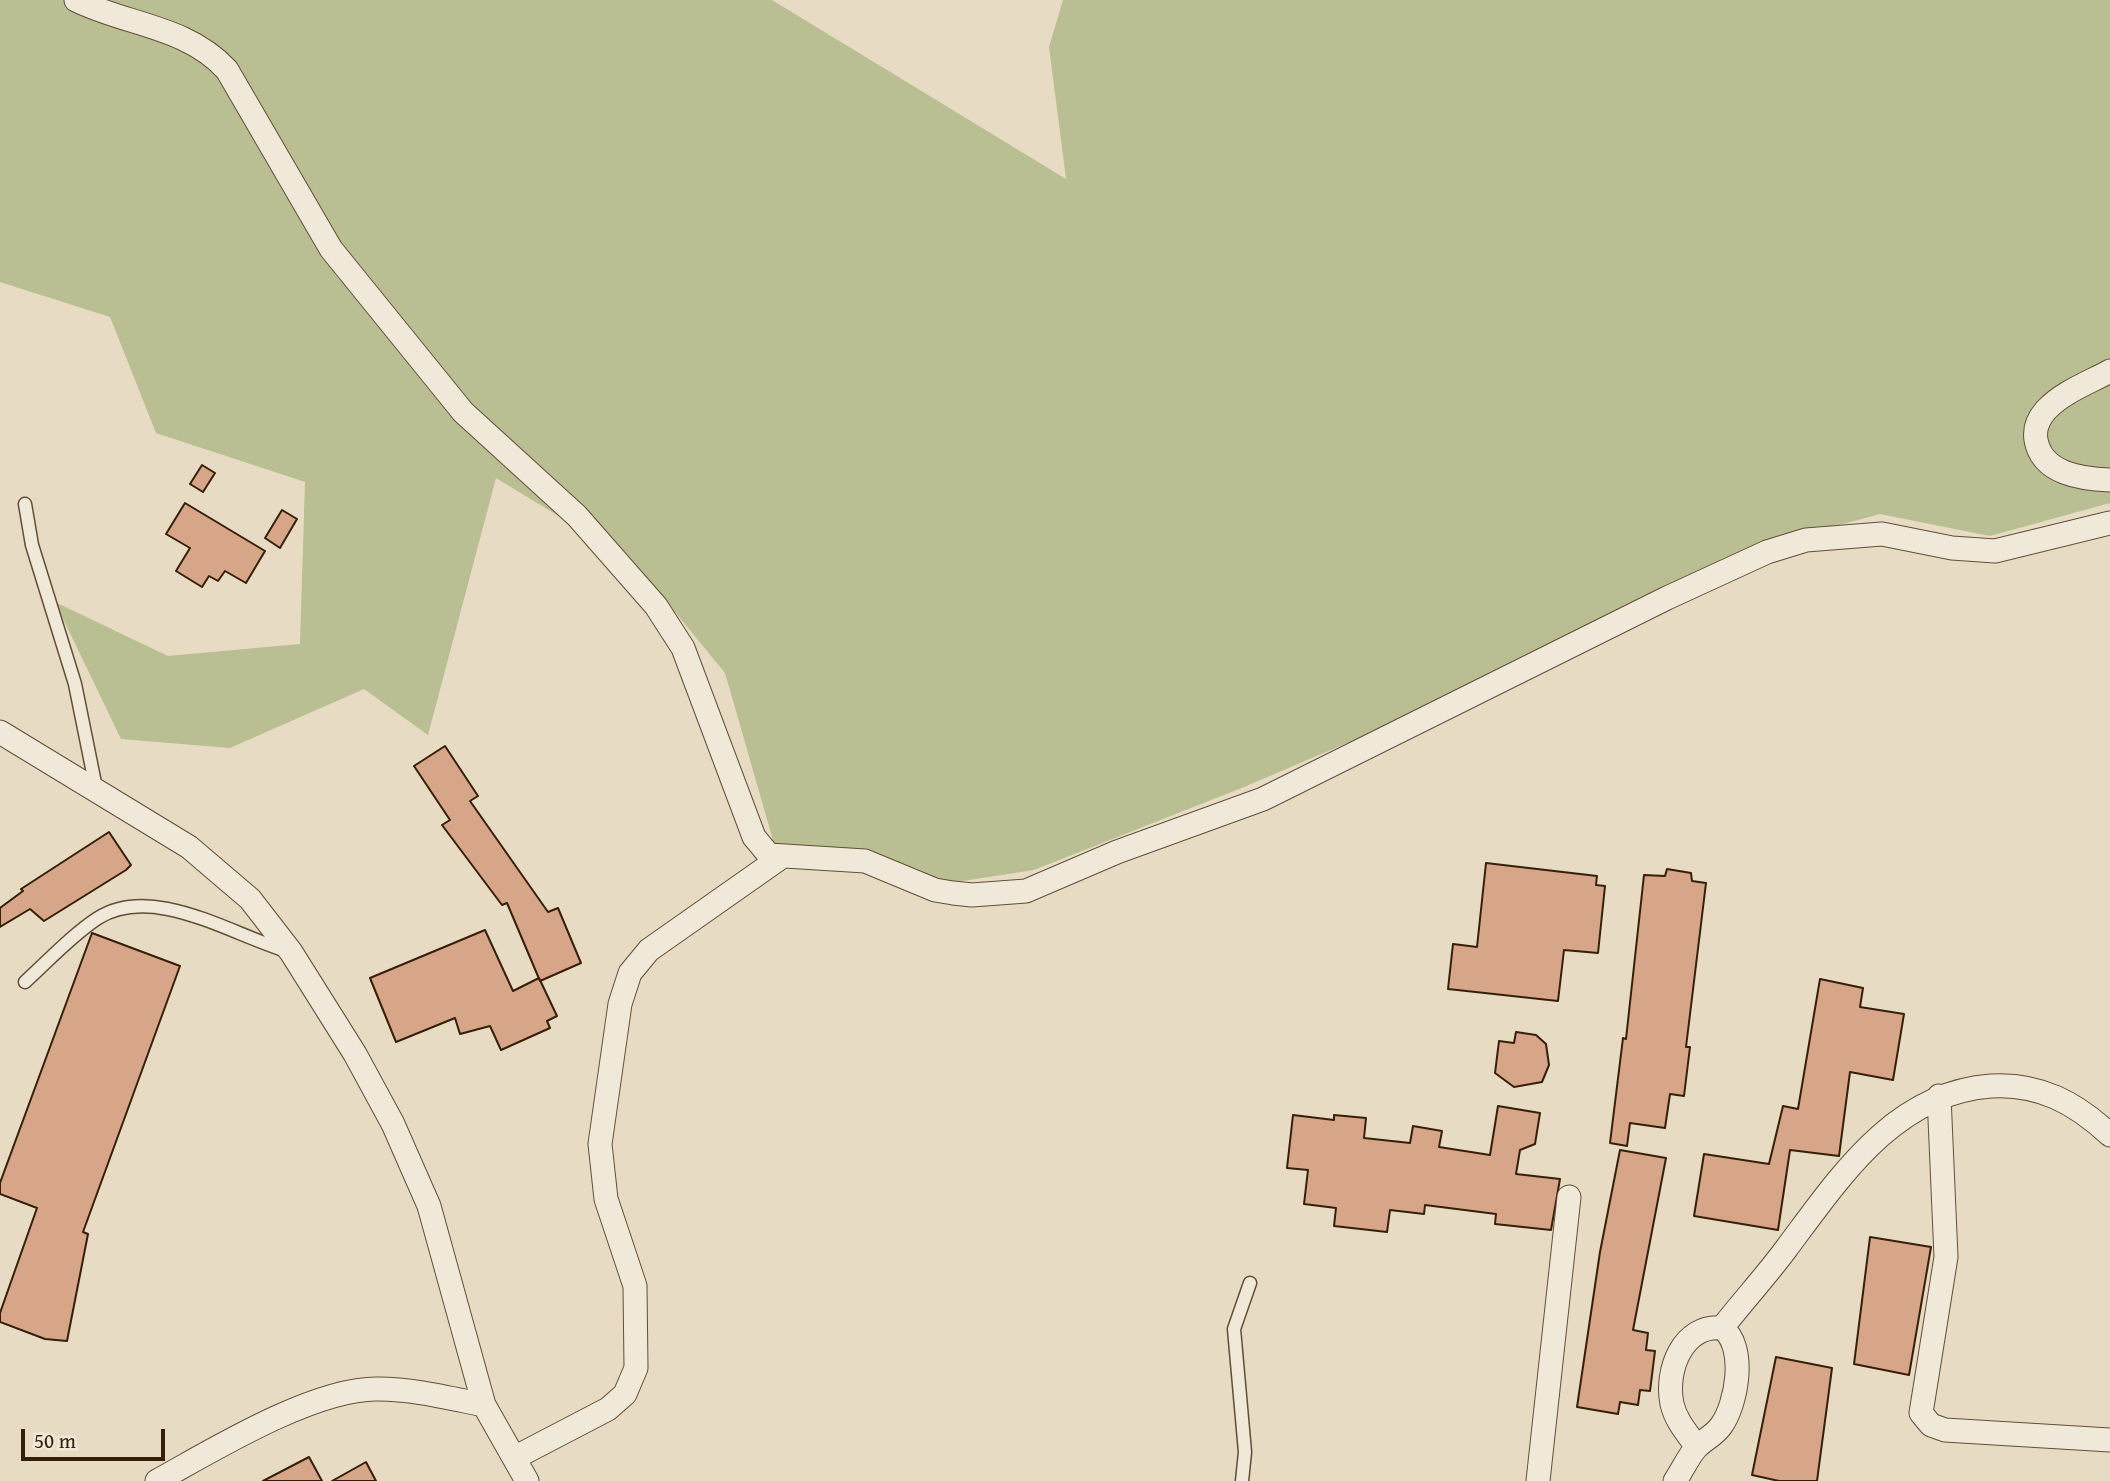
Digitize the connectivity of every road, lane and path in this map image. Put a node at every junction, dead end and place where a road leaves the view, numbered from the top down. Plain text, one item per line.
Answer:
1 (76, 0) edge
2 (2110, 371) edge
3 (2110, 481) edge
4 (25, 504) dead end
5 (2110, 523) edge
6 (0, 732) edge
7 (96, 788) junction
8 (780, 858) junction
9 (291, 952) junction
10 (24, 982) dead end
11 (1939, 1096) junction
12 (2110, 1135) edge
13 (1569, 1197) dead end
14 (1250, 1283) dead end
15 (1722, 1328) junction
16 (484, 1405) junction
17 (2110, 1440) edge
18 (1697, 1447) junction
19 (514, 1458) junction
20 (157, 1481) edge
21 (527, 1481) edge
22 (1242, 1481) edge
23 (1538, 1481) edge
24 (1675, 1481) edge

1 - 8 street
2 - 3 street
4 - 7 lane
5 - 8 street
6 - 7 street
7 - 9 street
8 - 19 street
9 - 10 lane
9 - 16 street
11 - 12 street
11 - 15 street
11 - 17 street
13 - 23 street
14 - 22 lane
15 - 18 street
15 - 18 street
16 - 19 street
16 - 20 street
18 - 24 street
19 - 21 street

